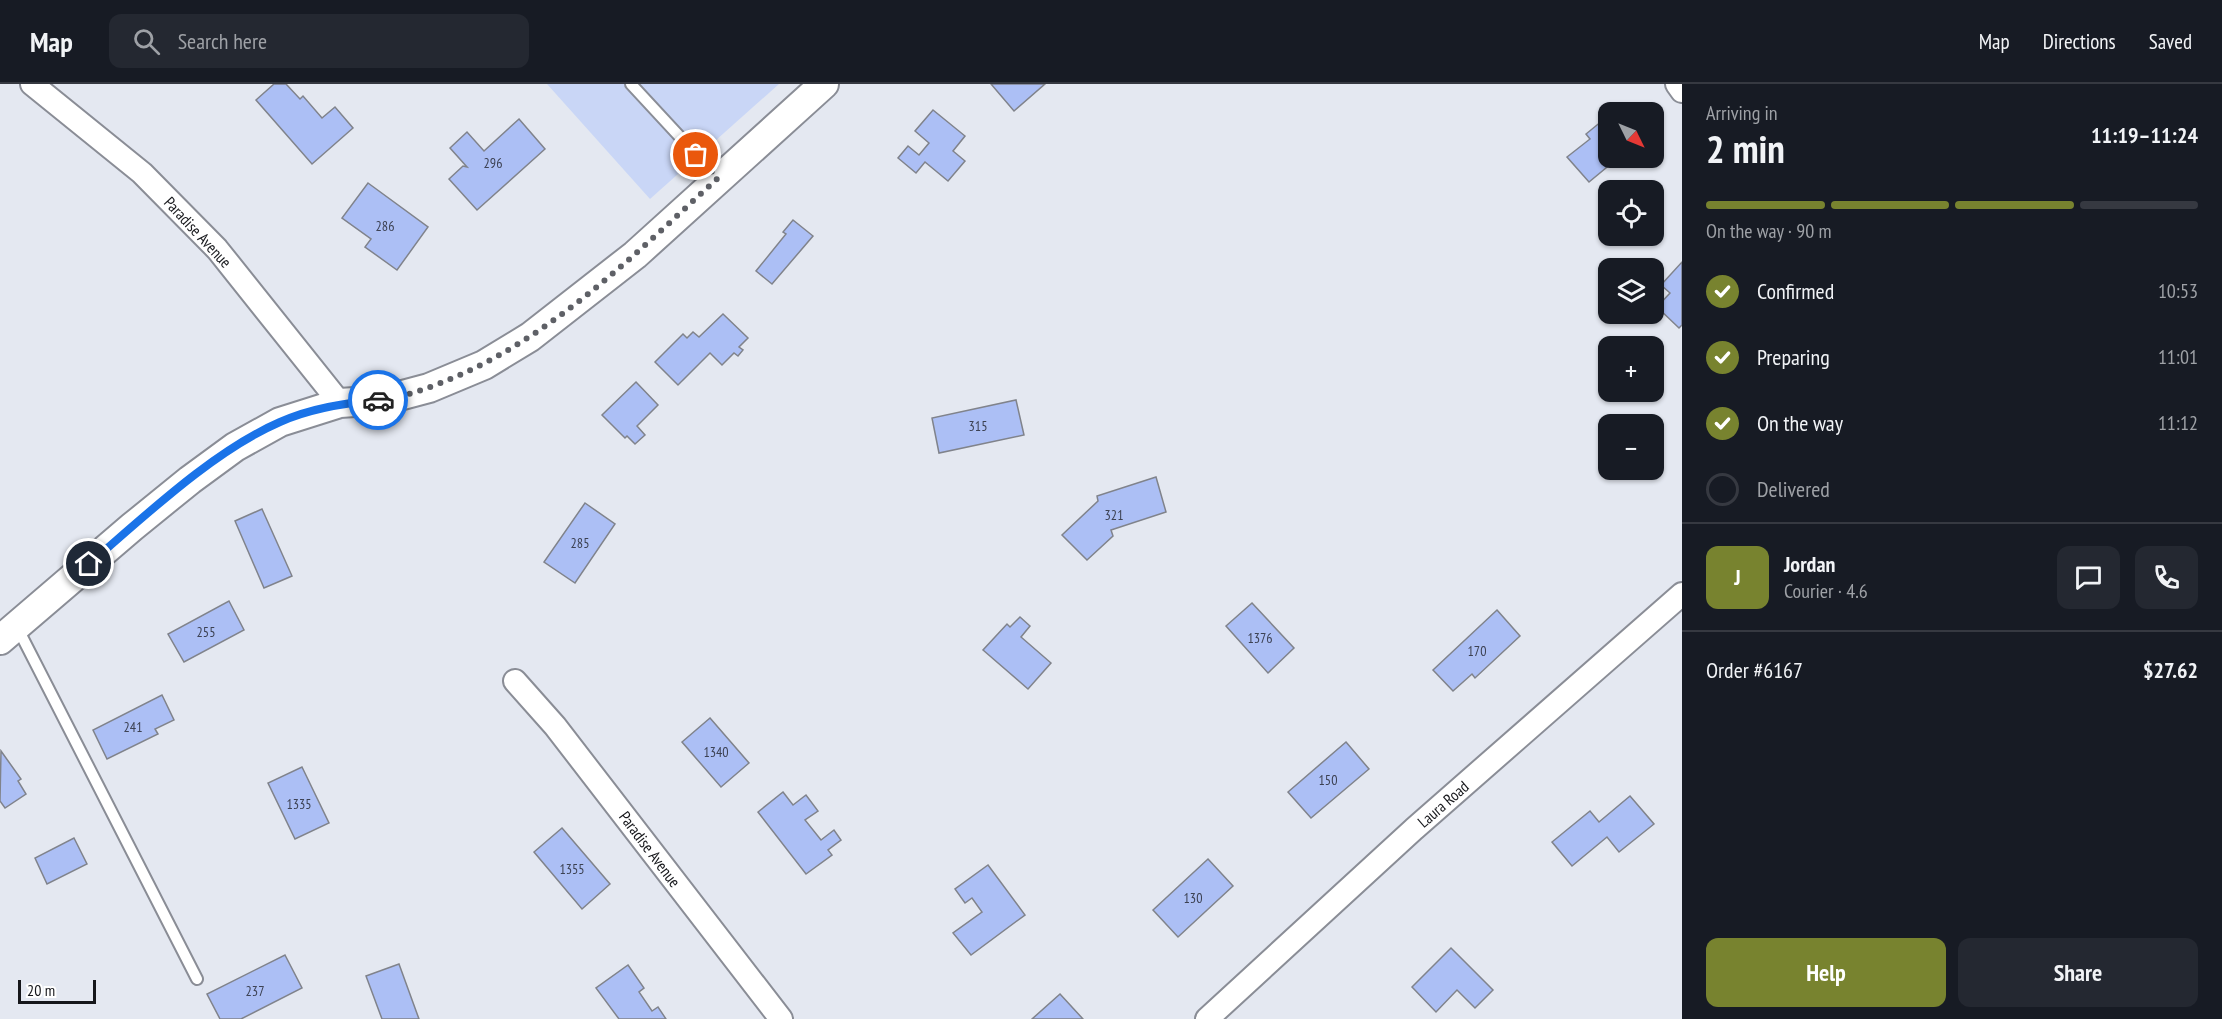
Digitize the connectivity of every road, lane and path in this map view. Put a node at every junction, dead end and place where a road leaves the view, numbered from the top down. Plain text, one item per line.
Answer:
1 (32, 84) edge
2 (631, 84) edge
3 (824, 84) edge
4 (1677, 84) edge
5 (1682, 91) edge
6 (718, 178) junction
7 (340, 403) junction
8 (1682, 594) edge
9 (8, 633) edge
10 (515, 681) dead end
11 (197, 979) dead end
12 (781, 1019) edge
13 (1207, 1019) edge

1 - 7 street, Paradise Avenue
2 - 6 lane
3 - 6 street
4 - 5 street
6 - 7 street
7 - 9 street
8 - 13 street, Laura Road
9 - 11 lane
10 - 12 street, Paradise Avenue

